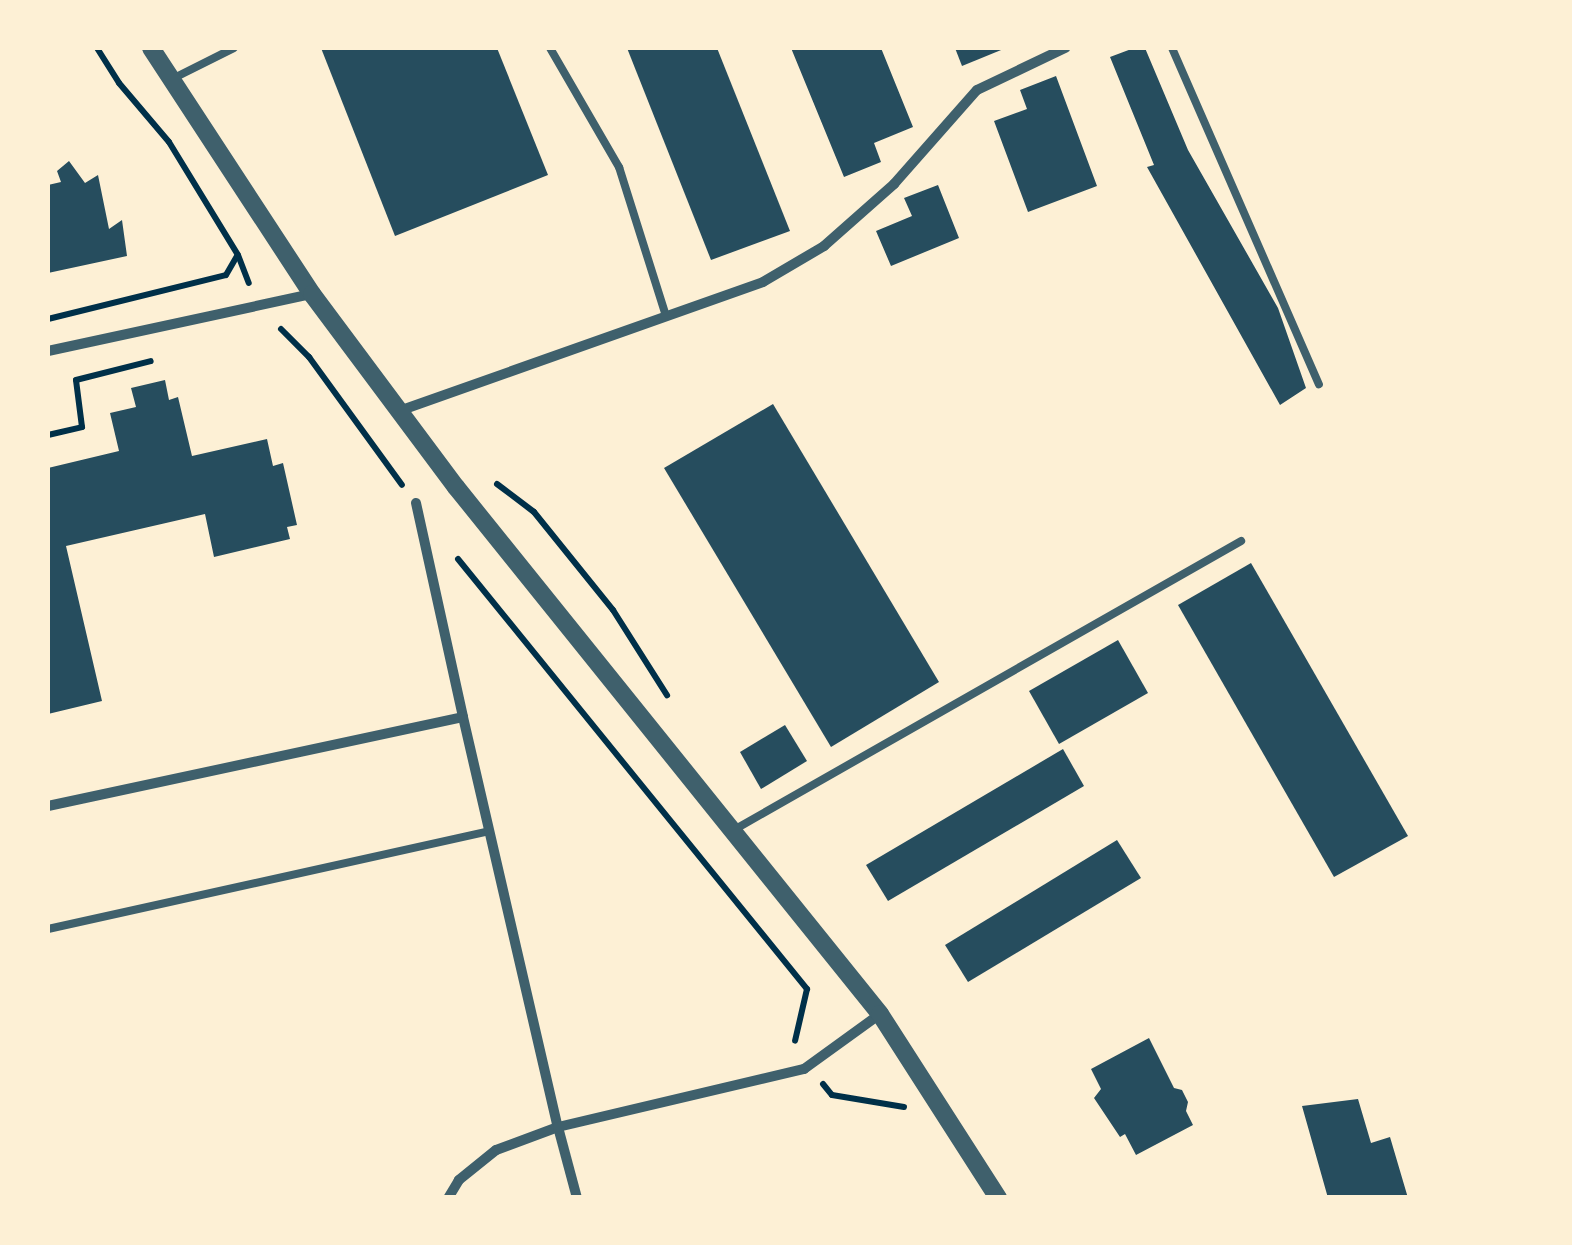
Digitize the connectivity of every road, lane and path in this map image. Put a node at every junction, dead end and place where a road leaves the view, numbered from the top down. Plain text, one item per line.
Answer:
1 (151, 48) edge
2 (234, 48) edge
3 (550, 48) edge
4 (1065, 48) edge
5 (1172, 48) edge
6 (172, 79) junction
7 (238, 255) dead end
8 (312, 294) junction
9 (666, 316) junction
10 (48, 319) edge
11 (48, 351) edge
12 (165, 357) dead end
13 (1319, 384) dead end
14 (399, 411) junction
15 (48, 435) edge
16 (488, 477) dead end
17 (416, 504) dead end
18 (1241, 541) dead end
19 (451, 550) dead end
20 (613, 610) dead end
21 (463, 717) junction
22 (48, 806) edge
23 (489, 831) junction
24 (732, 831) junction
25 (48, 929) edge
26 (880, 1014) junction
27 (809, 1065) junction
28 (913, 1122) dead end
29 (558, 1127) junction
30 (448, 1198) edge
31 (578, 1198) edge
32 (998, 1198) edge

1 - 6 street
2 - 6 lane
3 - 9 lane
4 - 9 street
5 - 13 lane
6 - 8 street
7 - 10 path
8 - 11 street
8 - 14 street
9 - 14 street
12 - 15 path
14 - 24 street
16 - 20 path
17 - 21 street
18 - 24 lane
19 - 27 path
21 - 22 street
21 - 23 street
23 - 25 lane
23 - 29 street
24 - 26 street
26 - 27 street
26 - 32 street
27 - 28 path
27 - 29 street
29 - 30 street
29 - 31 street

